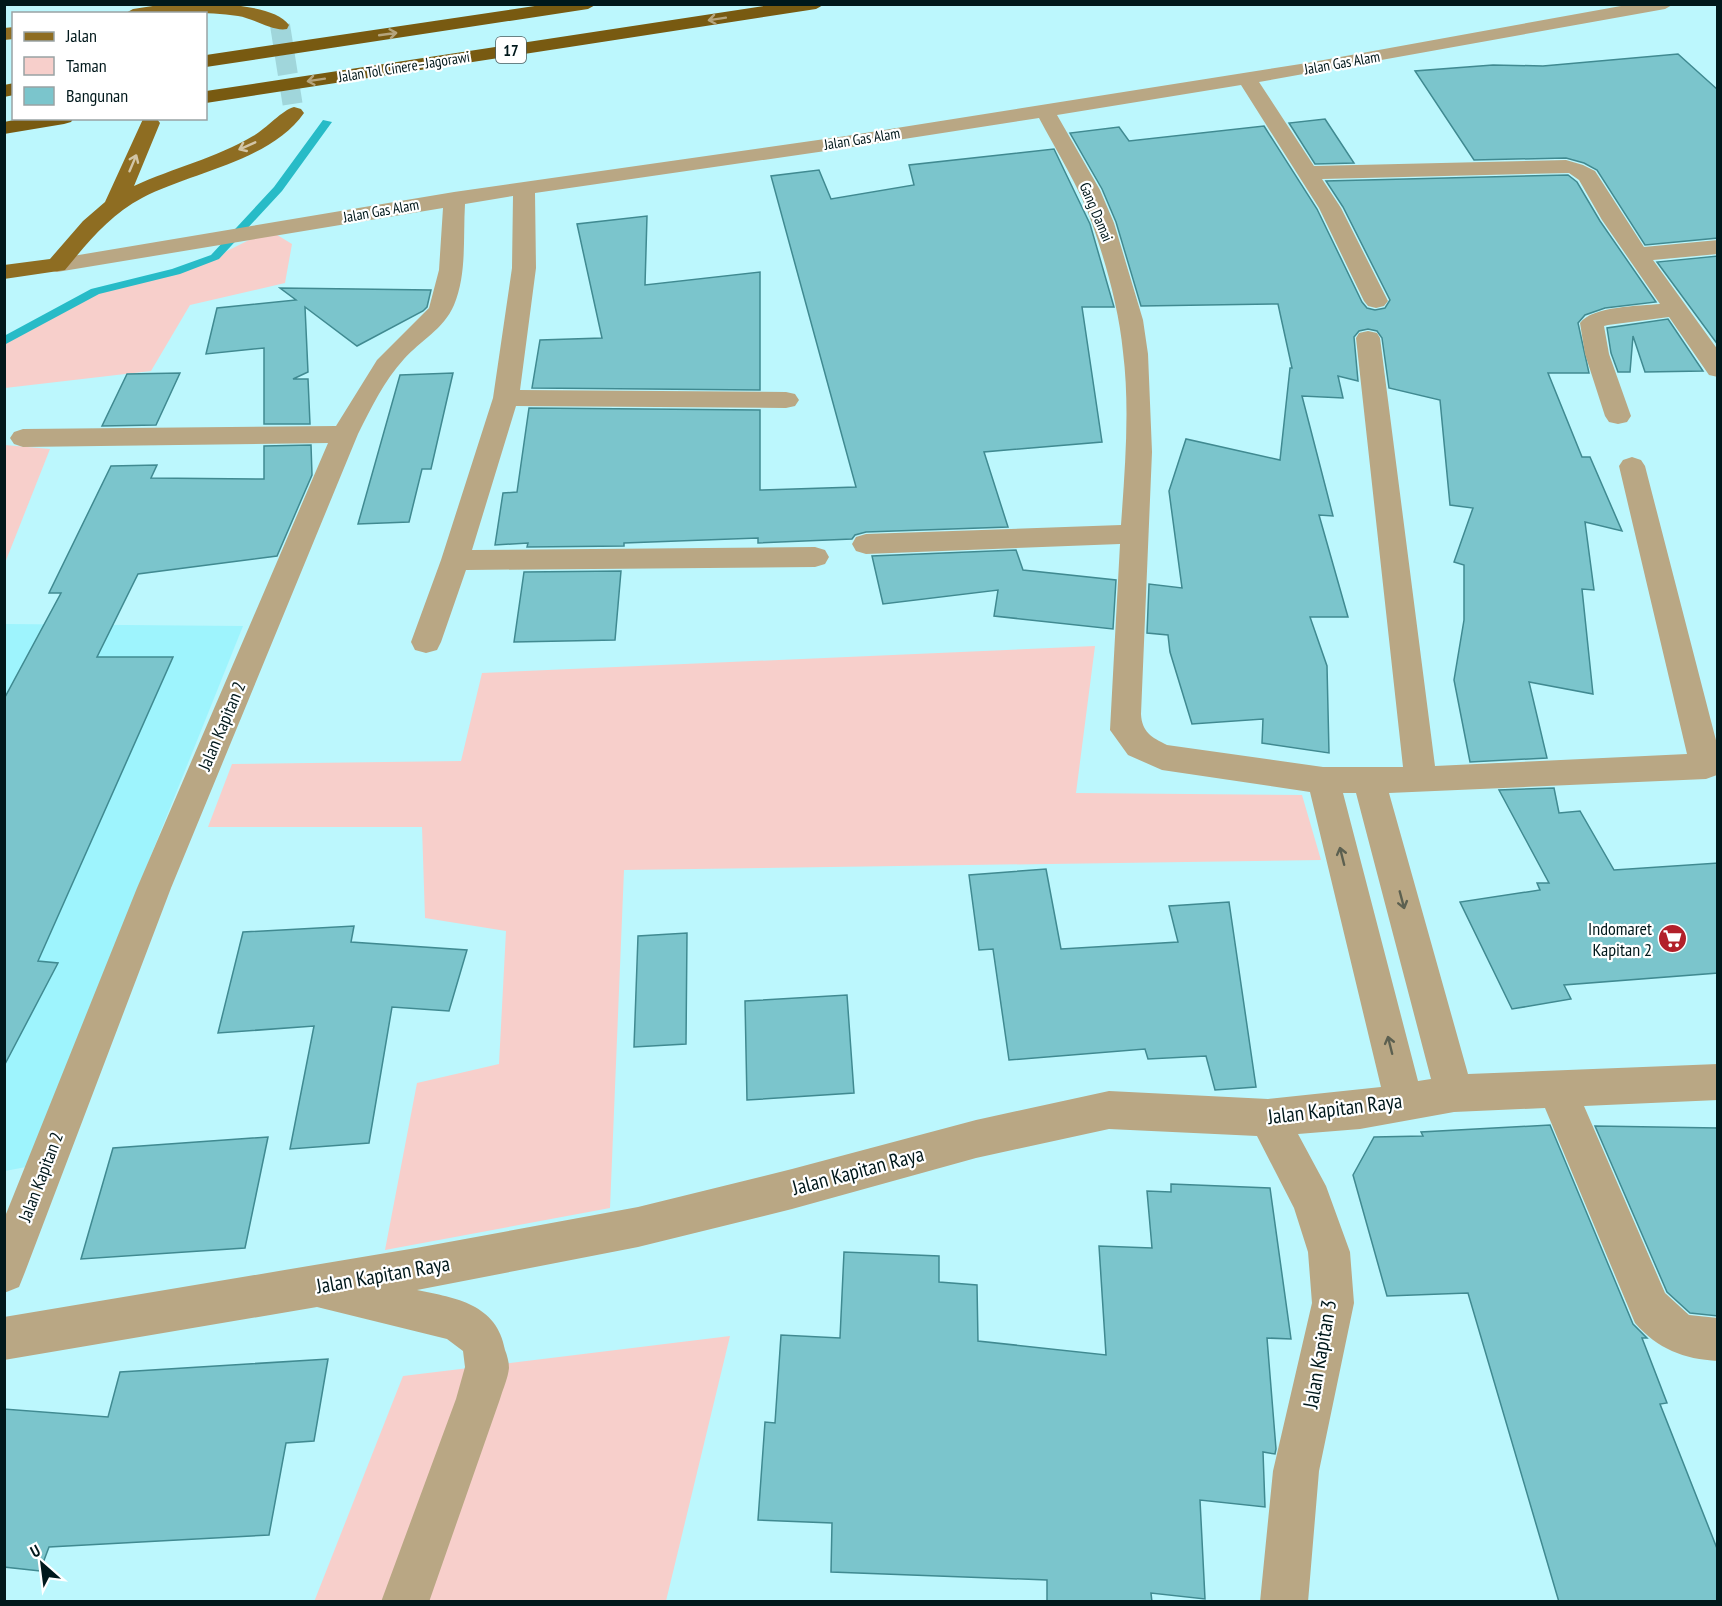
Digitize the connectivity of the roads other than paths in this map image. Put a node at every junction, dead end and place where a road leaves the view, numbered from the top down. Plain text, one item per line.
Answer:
1 (588, 4) edge
2 (816, 4) edge
3 (1665, 4) edge
4 (194, 8) edge
5 (153, 12) edge
6 (280, 25) dead end
7 (207, 61) edge
8 (1246, 78) junction
9 (207, 97) edge
10 (1045, 111) junction
11 (294, 113) dead end
12 (52, 120) edge
13 (150, 123) dead end
14 (4, 128) edge
15 (1305, 173) junction
16 (524, 188) junction
17 (454, 199) junction
18 (116, 204) junction
19 (1718, 247) edge
20 (1637, 255) junction
21 (57, 265) junction
22 (4, 272) edge
23 (1376, 301) dead end
24 (1675, 309) junction
25 (1368, 338) dead end
26 (1718, 369) edge
27 (507, 398) junction
28 (786, 400) dead end
29 (1618, 416) dead end
30 (345, 434) junction
31 (23, 438) dead end
32 (1632, 466) dead end
33 (1135, 534) junction
34 (866, 544) dead end
35 (815, 557) dead end
36 (455, 560) junction
37 (426, 642) dead end
38 (1323, 780) junction
39 (1421, 780) junction
40 (1369, 781) junction
41 (1718, 1082) edge
42 (1556, 1088) junction
43 (1454, 1093) junction
44 (1404, 1101) junction
45 (1268, 1118) junction
46 (4, 1272) edge
47 (313, 1287) junction
48 (4, 1339) edge
49 (1718, 1340) edge
50 (405, 1602) edge
51 (1284, 1602) edge

7 -> 1 highway, Jalan Tol Cinere–Jagorawi / 17
2 -> 9 highway, Jalan Tol Cinere–Jagorawi / 17
3 - 8 street, Jalan Gas Alam
4 - 5 main road
4 - 6 main road
8 - 10 street, Jalan Gas Alam
8 - 15 street
10 - 16 street, Jalan Gas Alam
10 - 33 street, Gang Damai
11 -> 18 main road
12 - 14 highway
18 -> 13 main road
15 - 20 street
15 - 23 street
16 - 17 street, Jalan Gas Alam
16 - 27 street
17 - 21 street, Jalan Gas Alam
17 - 30 street, Jalan Kapitan 2
18 - 21 main road
19 - 20 street
20 - 24 street
21 - 22 main road, Jalan Gas Alam
24 - 26 street
24 - 29 street
25 - 39 street
27 - 28 street
27 - 36 street
30 - 31 street
30 - 46 street, Jalan Kapitan 2
32 - 39 street, Gang Damai
33 - 34 street
33 - 38 street, Gang Damai
35 - 36 street
36 - 37 street
38 - 40 street, Gang Damai
44 -> 38 street
39 - 40 street, Gang Damai
40 -> 43 street
41 - 42 street, Jalan Kapitan Raya
42 - 43 street, Jalan Kapitan Raya
42 - 49 street
43 - 44 street, Jalan Kapitan Raya
44 - 45 street, Jalan Kapitan Raya
45 - 47 street, Jalan Kapitan Raya
45 - 51 street, Jalan Kapitan 3
47 - 48 street, Jalan Kapitan Raya
47 - 50 street

